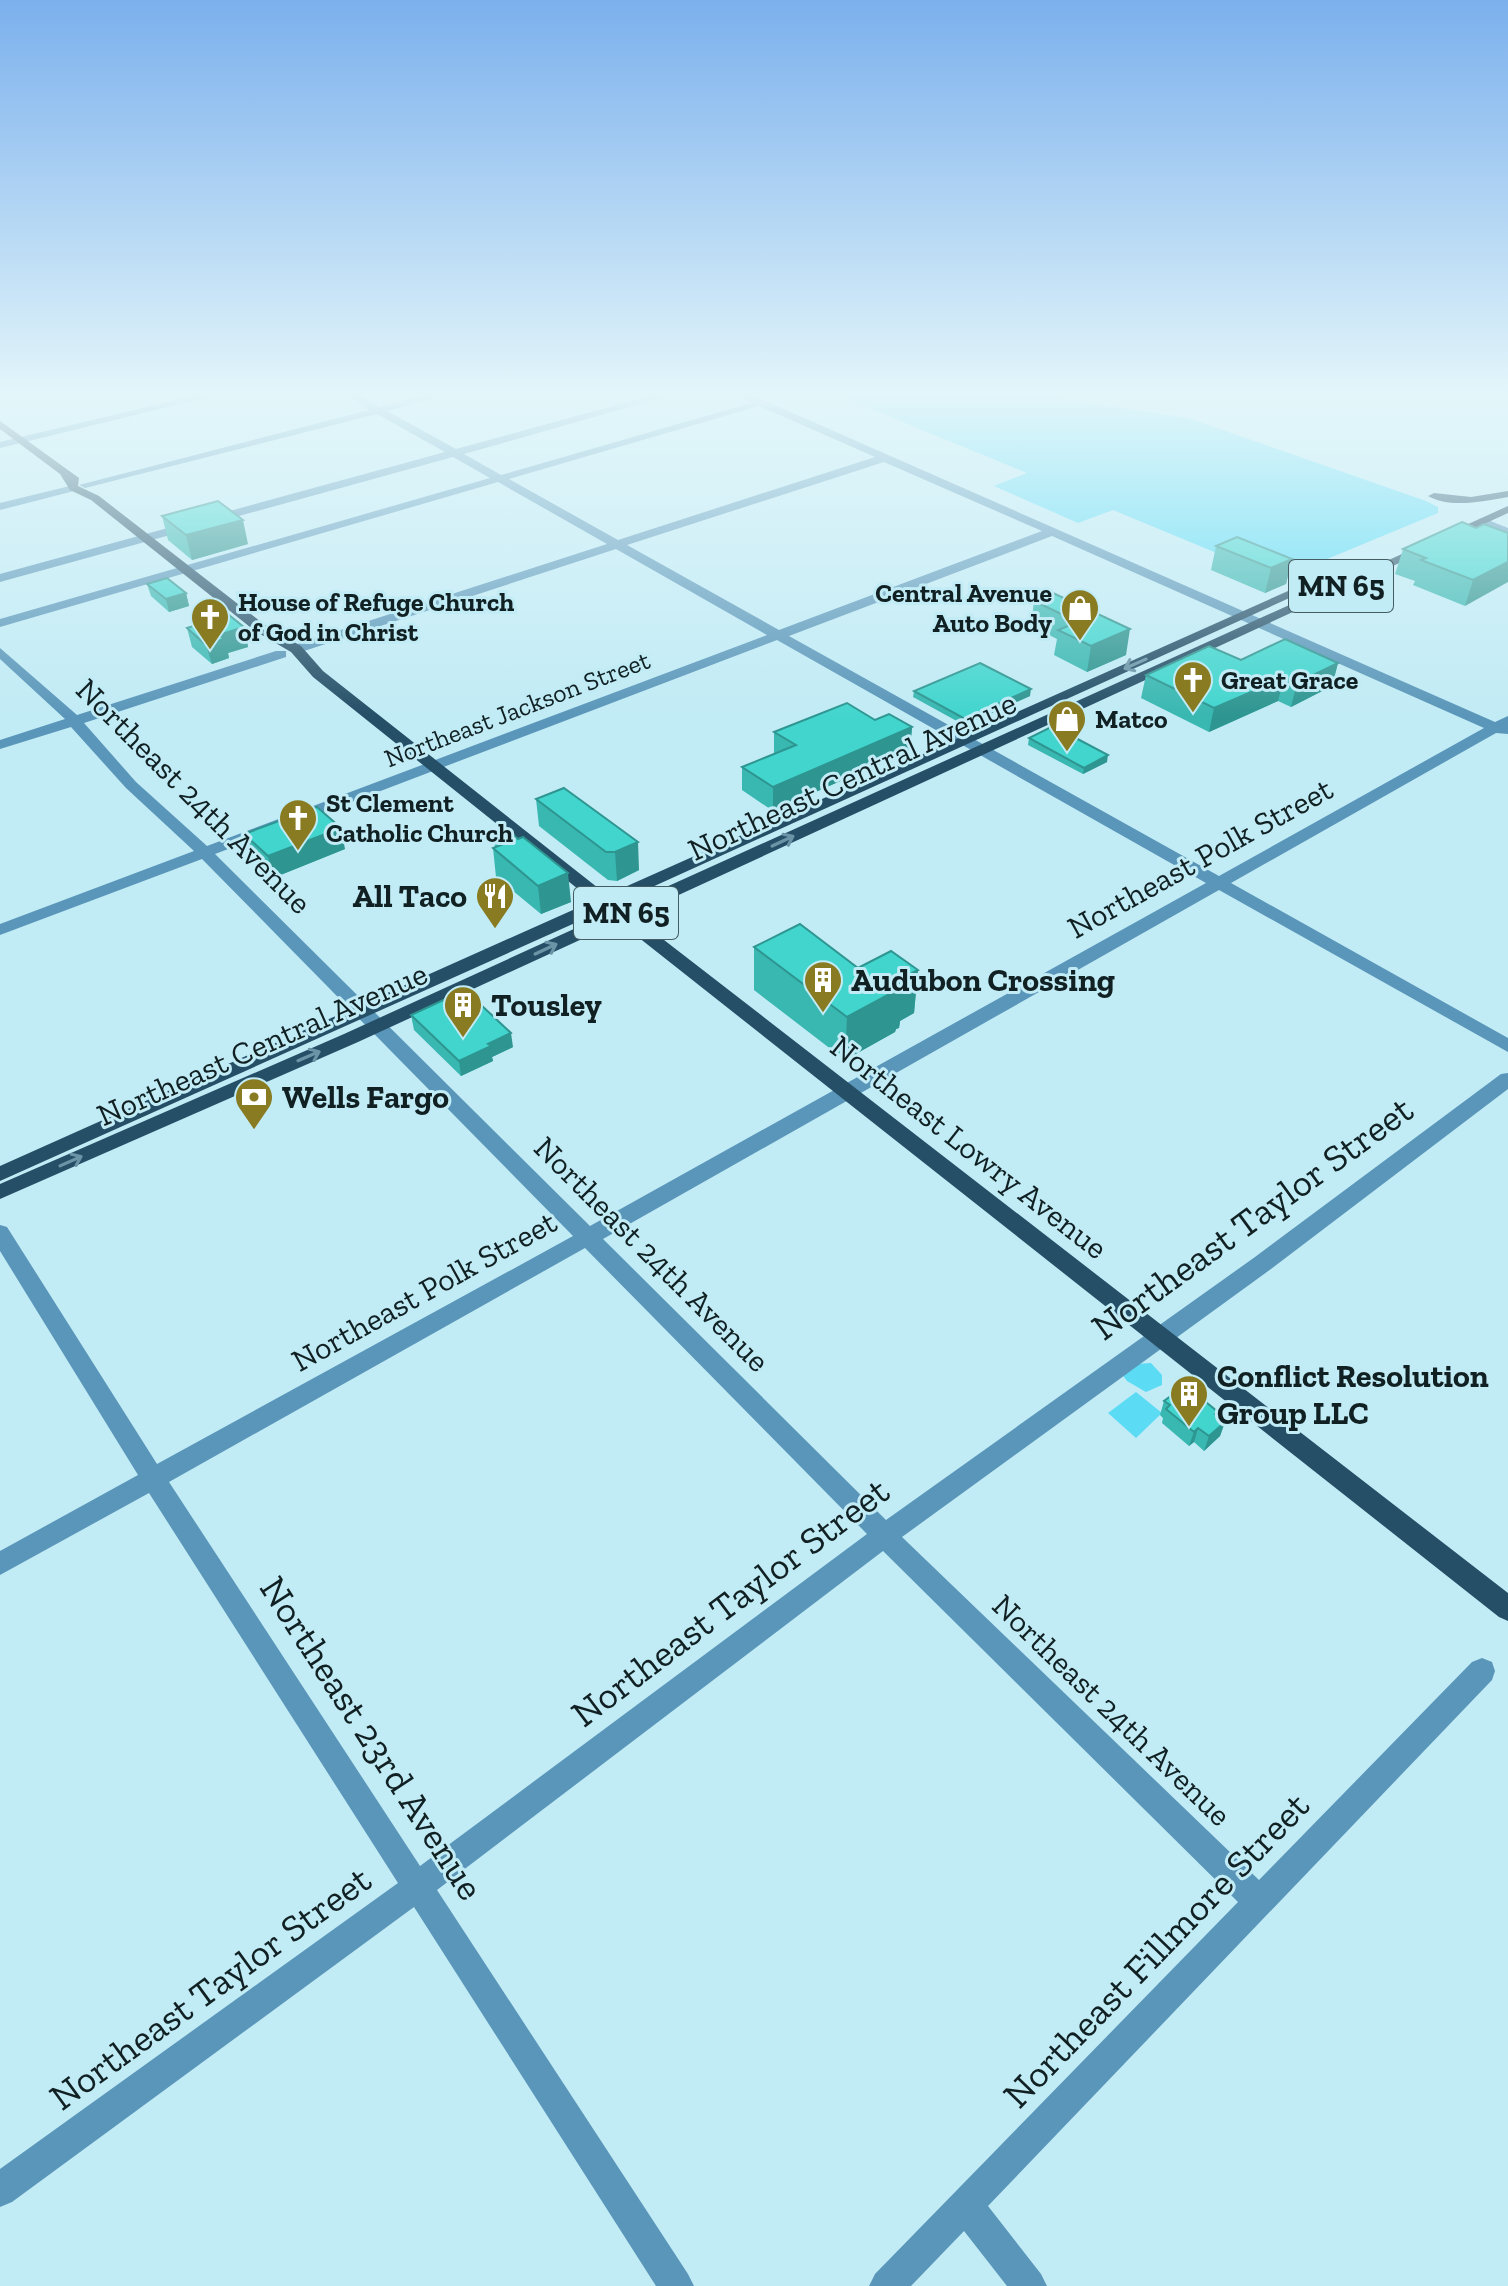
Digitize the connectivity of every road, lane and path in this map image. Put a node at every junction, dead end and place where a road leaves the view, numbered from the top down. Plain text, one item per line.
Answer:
1 (21, 502) edge
2 (99, 502) edge
3 (281, 502) edge
4 (418, 502) edge
5 (540, 502) edge
6 (749, 502) edge
7 (983, 502) edge
8 (1491, 502) edge
9 (0, 507) edge
10 (1508, 509) edge
11 (1483, 522) junction
12 (1051, 532) junction
13 (1508, 532) edge
14 (145, 539) junction
15 (616, 545) junction
16 (185, 570) junction
17 (0, 578) edge
18 (1241, 615) junction
19 (0, 623) edge
20 (1259, 624) junction
21 (778, 637) junction
22 (0, 652) edge
23 (288, 652) junction
24 (75, 721) junction
25 (1504, 727) edge
26 (964, 741) junction
27 (0, 745) edge
28 (981, 751) junction
29 (433, 766) junction
30 (204, 852) junction
31 (1218, 884) junction
32 (603, 902) junction
33 (621, 915) junction
34 (0, 930) edge
35 (362, 1013) junction
36 (376, 1027) junction
37 (1508, 1046) edge
38 (1508, 1079) edge
39 (848, 1093) junction
40 (0, 1174) edge
41 (0, 1192) edge
42 (0, 1233) edge
43 (587, 1236) junction
44 (1159, 1336) junction
45 (153, 1479) junction
46 (885, 1535) junction
47 (0, 1564) edge
48 (1508, 1609) edge
49 (1482, 1671) dead end
50 (418, 1886) junction
51 (1259, 1901) junction
52 (0, 2190) edge
53 (965, 2204) junction
54 (676, 2286) edge
55 (887, 2286) edge
56 (1029, 2286) edge

1 - 9 street
2 - 14 main road, Northeast Lowry Avenue
3 - 14 street
4 - 16 street
5 - 15 street
6 - 15 street
7 - 12 street
8 - 18 main road, Northeast Central Avenue / MN 65
10 - 11 main road, Northeast Central Avenue / MN 65
11 - 13 street
11 - 20 main road, Northeast Central Avenue / MN 65
12 - 18 street
12 - 21 street, Northeast Jackson Street
14 - 16 main road, Northeast Lowry Avenue
14 - 17 street
15 - 21 street
15 - 23 street
16 - 19 street
16 - 23 main road, Northeast Lowry Avenue
18 - 20 street
18 -> 26 main road, Northeast Central Avenue / MN 65
20 - 25 street
20 - 28 main road, Northeast Central Avenue / MN 65
21 - 26 street
21 - 29 street, Northeast Jackson Street
22 - 24 street, Northeast 24th Avenue
23 - 24 street
23 - 29 main road, Northeast Lowry Avenue
24 - 27 street
24 - 30 street, Northeast 24th Avenue
25 - 31 street, Northeast Polk Street
26 - 28 street
26 - 32 main road, Northeast Central Avenue / MN 65
28 - 31 street
33 -> 28 main road, Northeast Central Avenue / MN 65
29 - 30 street, Northeast Jackson Street
29 - 32 main road, Northeast Lowry Avenue
30 - 34 street, Northeast Jackson Street
30 - 35 street, Northeast 24th Avenue
31 - 37 street
31 - 39 street, Northeast Polk Street
32 - 33 main road, Northeast Lowry Avenue
32 - 35 main road, Northeast Central Avenue / MN 65
36 -> 33 main road, Northeast Central Avenue / MN 65
33 - 39 main road, Northeast Lowry Avenue
35 - 36 street, Northeast 24th Avenue
35 - 40 main road, Northeast Central Avenue / MN 65
41 -> 36 main road, Northeast Central Avenue / MN 65
36 - 43 street, Northeast 24th Avenue
38 - 44 street, Northeast Taylor Street
39 - 43 street, Northeast Polk Street
39 - 44 main road, Northeast Lowry Avenue
42 - 45 street, Northeast 23rd Avenue
43 - 45 street, Northeast Polk Street
43 - 46 street, Northeast 24th Avenue
44 - 46 street, Northeast Taylor Street
44 - 48 main road, Northeast Lowry Avenue
45 - 47 street, Northeast Polk Street
45 - 50 street, Northeast 23rd Avenue
46 - 50 street, Northeast Taylor Street
46 - 51 street, Northeast 24th Avenue
49 - 51 street, Northeast Fillmore Street
50 - 52 street, Northeast Taylor Street
50 - 54 street, Northeast 23rd Avenue
51 - 53 street, Northeast Fillmore Street
53 - 55 street, Northeast Fillmore Street
53 - 56 street

